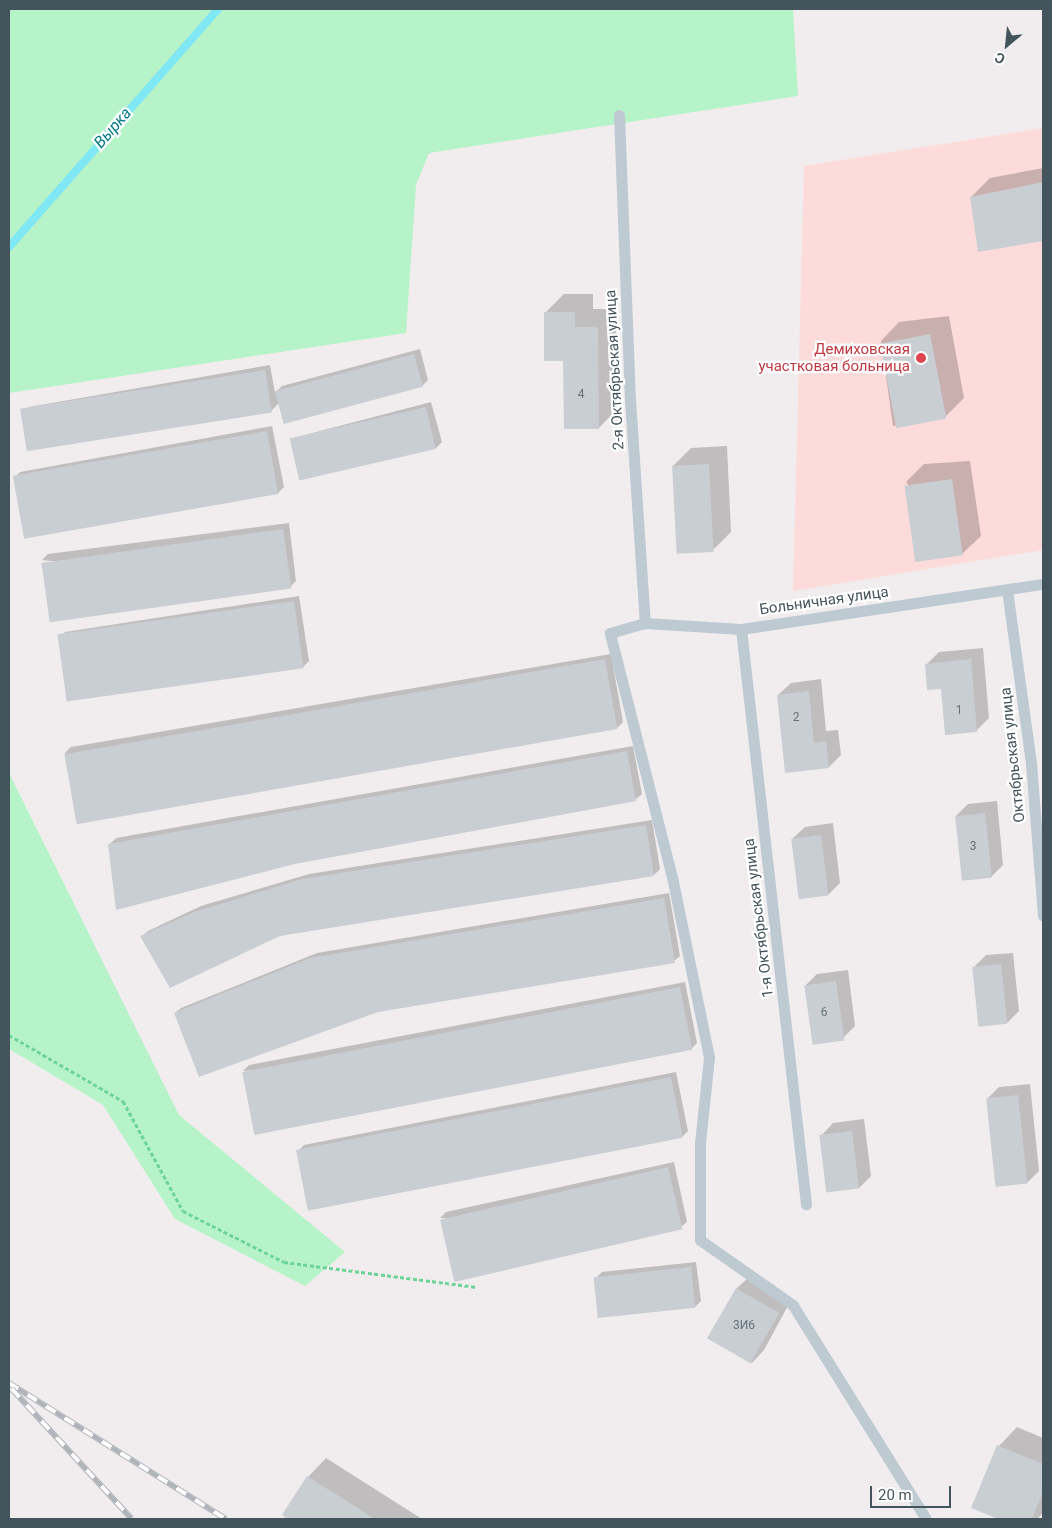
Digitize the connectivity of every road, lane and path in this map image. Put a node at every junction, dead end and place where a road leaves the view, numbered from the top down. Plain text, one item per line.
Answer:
1 (619, 115) dead end
2 (1043, 584) edge
3 (1007, 590) junction
4 (645, 623) junction
5 (741, 629) junction
6 (1043, 916) edge
7 (9, 1035) edge
8 (806, 1204) dead end
9 (476, 1287) dead end
10 (926, 1519) edge

1 - 4 lane, 2-я Октябрьская улица
2 - 3 lane, Больничная улица
3 - 5 lane, Больничная улица
3 - 6 lane, Октябрьская улица
4 - 5 lane, Больничная улица
4 - 10 lane, Больничная улица
5 - 8 lane, 1-я Октябрьская улица
7 - 9 path

